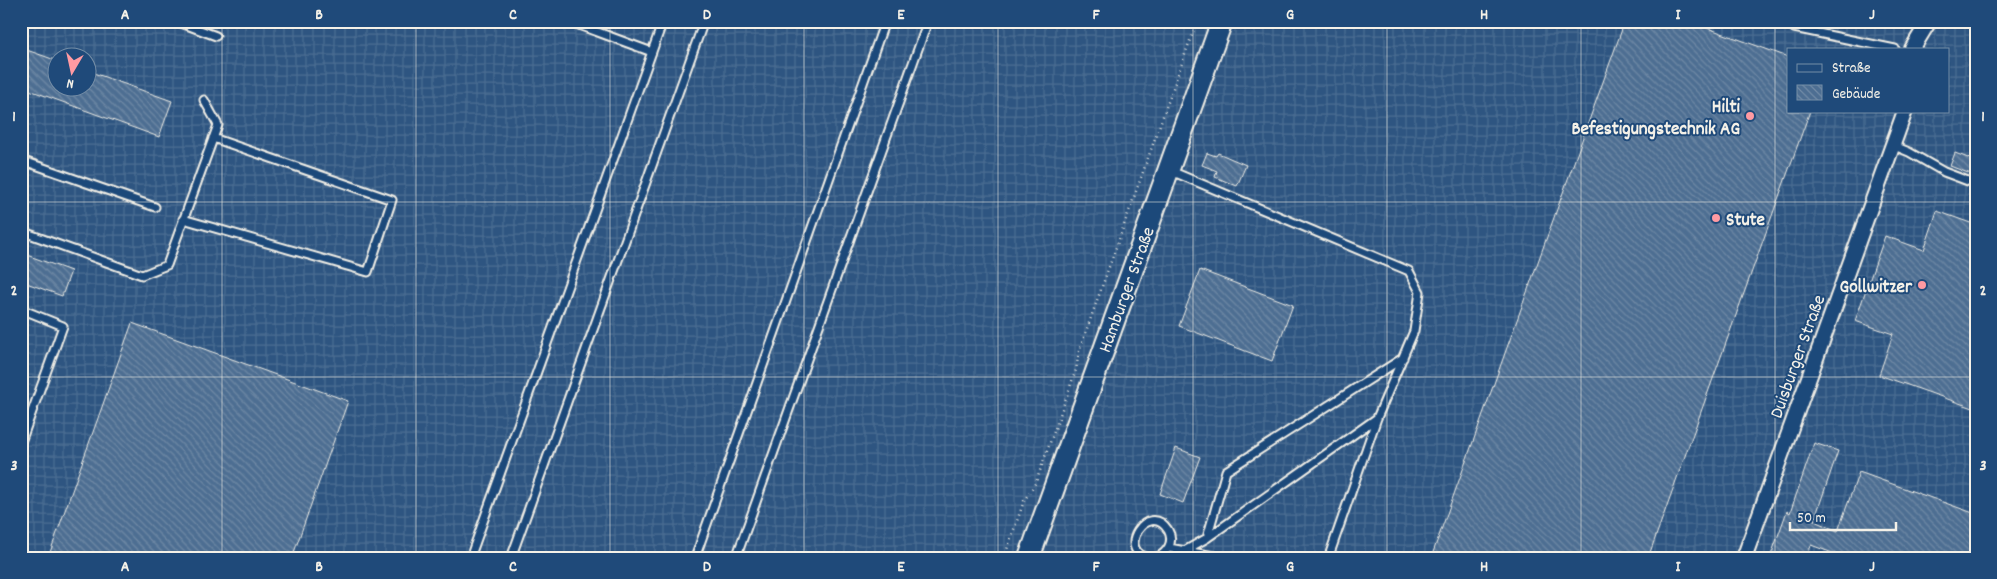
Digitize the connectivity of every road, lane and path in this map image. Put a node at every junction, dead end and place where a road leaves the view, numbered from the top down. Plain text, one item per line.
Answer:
1 (176, 21) edge
2 (568, 21) edge
3 (663, 21) edge
4 (704, 21) edge
5 (885, 21) edge
6 (928, 21) edge
7 (1197, 21) edge
8 (1222, 21) edge
9 (1929, 21) edge
10 (1794, 28) dead end
11 (216, 36) dead end
12 (1890, 48) edge
13 (1913, 48) edge
14 (652, 52) junction
15 (204, 100) dead end
16 (1905, 112) edge
17 (213, 138) junction
18 (1892, 145) junction
19 (21, 160) edge
20 (1168, 170) junction
21 (1976, 184) edge
22 (155, 208) dead end
23 (184, 219) junction
24 (21, 231) edge
25 (21, 309) edge
26 (1404, 358) junction
27 (1377, 418) junction
28 (21, 442) edge
29 (1207, 538) junction
30 (1169, 548) junction
31 (1186, 550) junction
32 (470, 558) edge
33 (511, 558) edge
34 (695, 558) edge
35 (736, 558) edge
36 (1004, 558) edge
37 (1029, 558) edge
38 (1146, 558) edge
39 (1151, 558) edge
40 (1156, 558) edge
41 (1225, 558) edge
42 (1326, 558) edge
43 (1744, 558) edge

1 - 11 lane
2 - 14 lane
3 - 14 lane
4 - 33 lane
5 - 34 lane
6 - 35 lane
7 - 36 path
8 - 20 street, Hamburger Straße
9 - 13 street
10 - 12 lane
14 - 32 lane
15 - 17 lane
16 - 18 street, Duisburger Straße
17 - 23 lane
17 - 23 lane
18 - 21 lane
18 - 43 street, Duisburger Straße
19 - 22 lane
20 - 26 lane
20 - 37 street, Hamburger Straße
23 - 24 lane
25 - 28 lane
26 - 27 lane
26 - 29 lane
27 - 29 lane
27 - 42 lane
29 - 31 lane
30 - 31 lane
30 - 38 lane
30 - 40 lane
31 - 41 lane
38 - 39 lane

